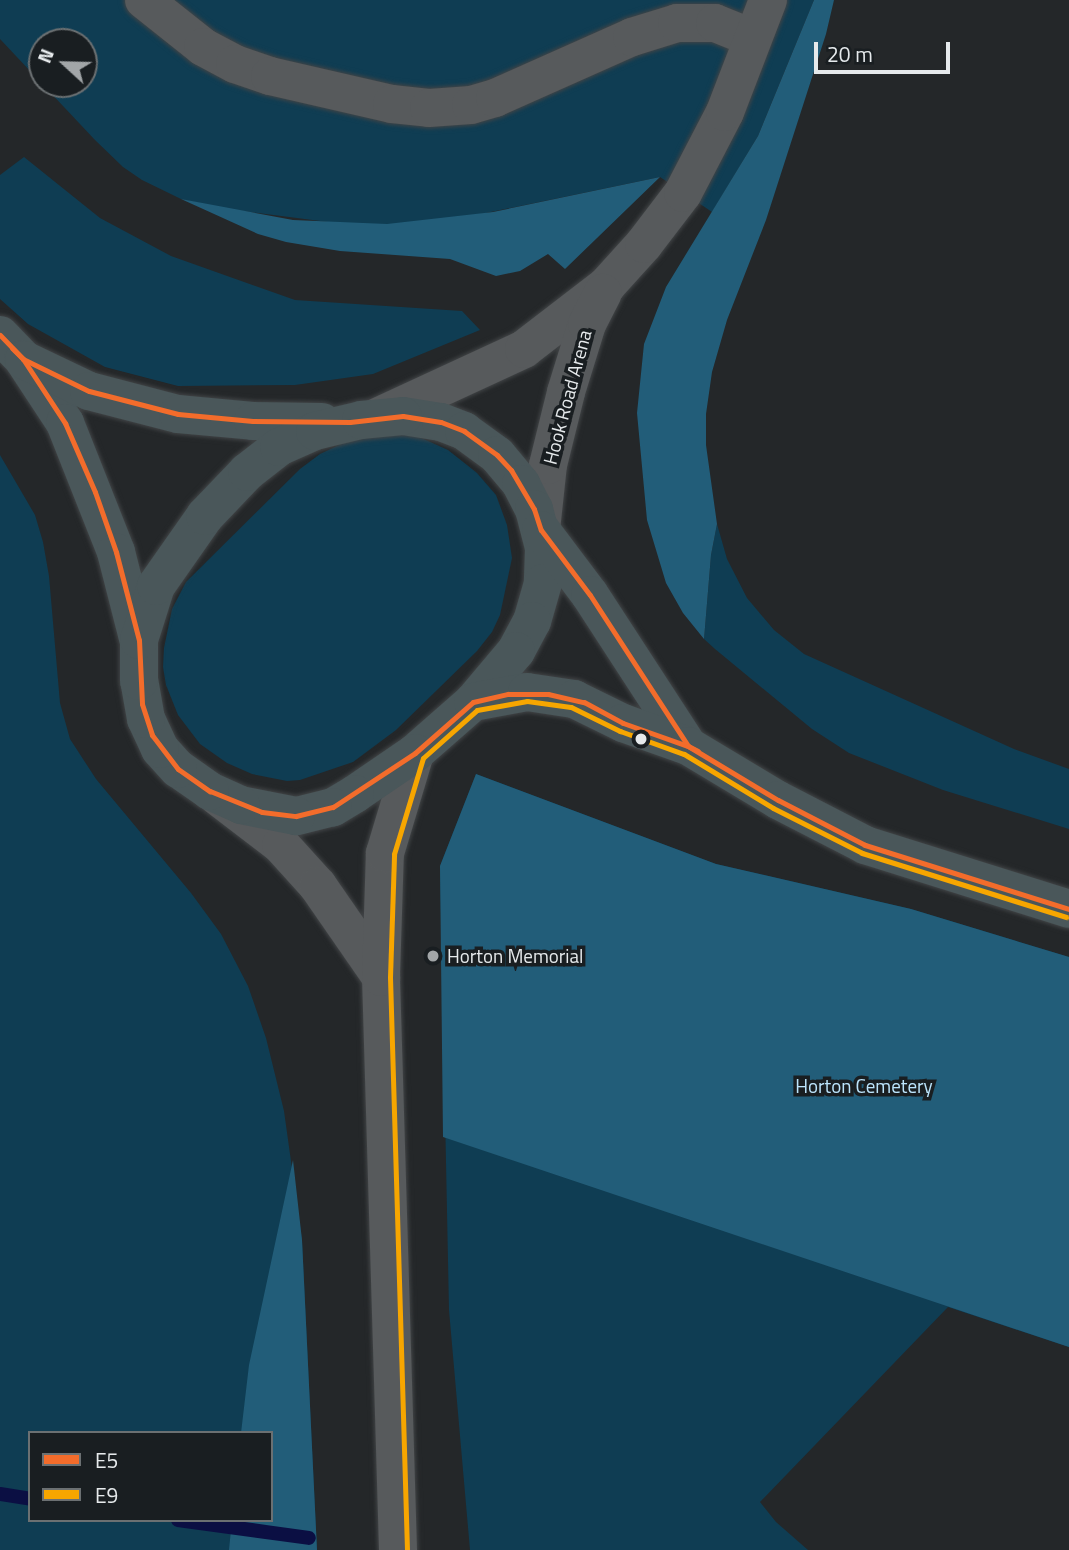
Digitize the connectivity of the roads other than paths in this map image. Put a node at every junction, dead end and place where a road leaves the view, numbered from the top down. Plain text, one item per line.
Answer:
1 (144, 0) edge
2 (768, 0) edge
3 (752, 38) junction
4 (607, 285) junction
5 (11, 347) edge
6 (363, 420) junction
7 (541, 530) junction
8 (139, 640) junction
9 (472, 702) junction
10 (688, 746) junction
11 (415, 753) junction
12 (210, 791) junction
13 (1069, 909) edge
14 (380, 977) junction
15 (398, 1550) edge

1 - 3 street
2 - 3 street
3 - 4 street
4 - 6 street, Hook Road Arena
4 - 7 street, Hook Road Arena
5 - 6 main road
5 - 8 main road
6 - 7 main road
6 - 8 main road
7 - 9 main road
7 - 10 main road
8 - 12 main road
9 - 10 main road
9 - 11 main road
10 - 13 main road
11 - 12 main road
11 - 14 street
12 - 14 street
14 - 15 street

